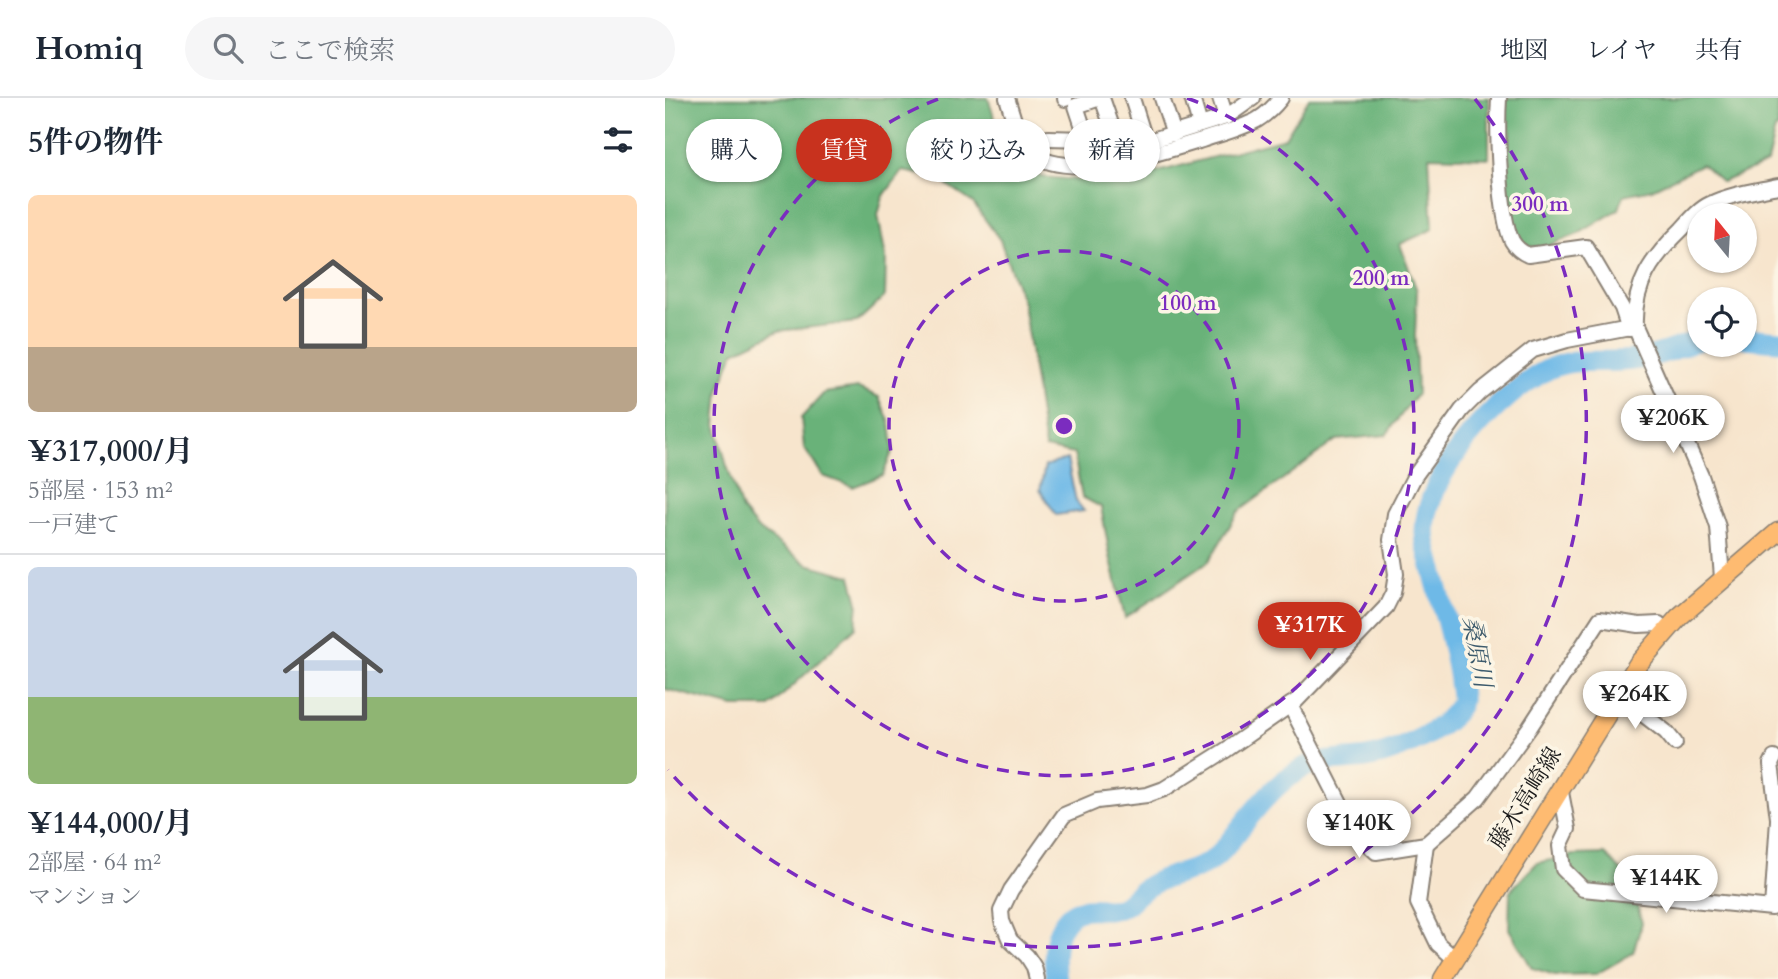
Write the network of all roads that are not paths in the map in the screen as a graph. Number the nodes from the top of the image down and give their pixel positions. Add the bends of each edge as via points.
1 (1007, 98) edge
2 (1101, 98) edge
3 (1132, 98) edge
4 (1162, 98) edge
5 (1192, 98) edge
6 (1220, 98) edge
7 (1281, 98) edge
8 (1499, 98) edge
9 (1251, 99) edge
10 (1226, 117) junction
11 (1080, 119) edge
12 (1109, 119) edge
13 (1139, 119) edge
14 (1200, 125) junction
15 (1174, 134) junction
16 (1160, 138) edge
17 (1778, 186) edge
18 (1632, 328) junction
19 (1778, 533) edge
20 (1721, 578) junction
21 (1665, 632) junction
22 (1618, 695) junction
23 (1290, 705) junction
24 (1675, 743) dead end
25 (1774, 758) dead end
26 (1560, 787) junction
27 (1778, 819) edge
28 (1426, 844) junction
29 (1455, 959) junction
30 (1037, 979) edge
31 (1443, 979) edge

1 - 7 street via 1027,151 1041,159 1090,166 1123,163 1230,131 1263,116
2 - 11 street via 1076,106
2 - 12 street
3 - 13 street
4 - 15 street
5 - 14 street
6 - 10 street
8 - 18 street via 1503,210 1512,240 1528,255 1586,247
9 - 10 street
10 - 14 street
14 - 15 street
15 - 16 street
17 - 18 street via 1701,209 1655,257 1638,290
18 - 20 street via 1701,476 1718,527
18 - 23 street via 1532,350 1462,410 1414,477 1395,514 1391,540 1396,574 1386,607
19 - 20 main road, 藤木高崎線
20 - 21 main road, 藤木高崎線
21 - 22 main road, 藤木高崎線
21 - 28 street via 1659,624 1600,620 1531,727 1478,798
22 - 24 street
22 - 26 main road, 藤木高崎線
23 - 28 street via 1355,832 1376,852
23 - 30 street via 1164,789 1097,801 1064,815 1001,911 1010,940 1027,956
25 - 27 street
26 - 27 street via 1568,829 1560,846 1563,869 1583,890 1772,908
26 - 29 main road, 藤木高崎線
28 - 29 street via 1418,903 1438,944
29 - 31 main road, 藤木高崎線

